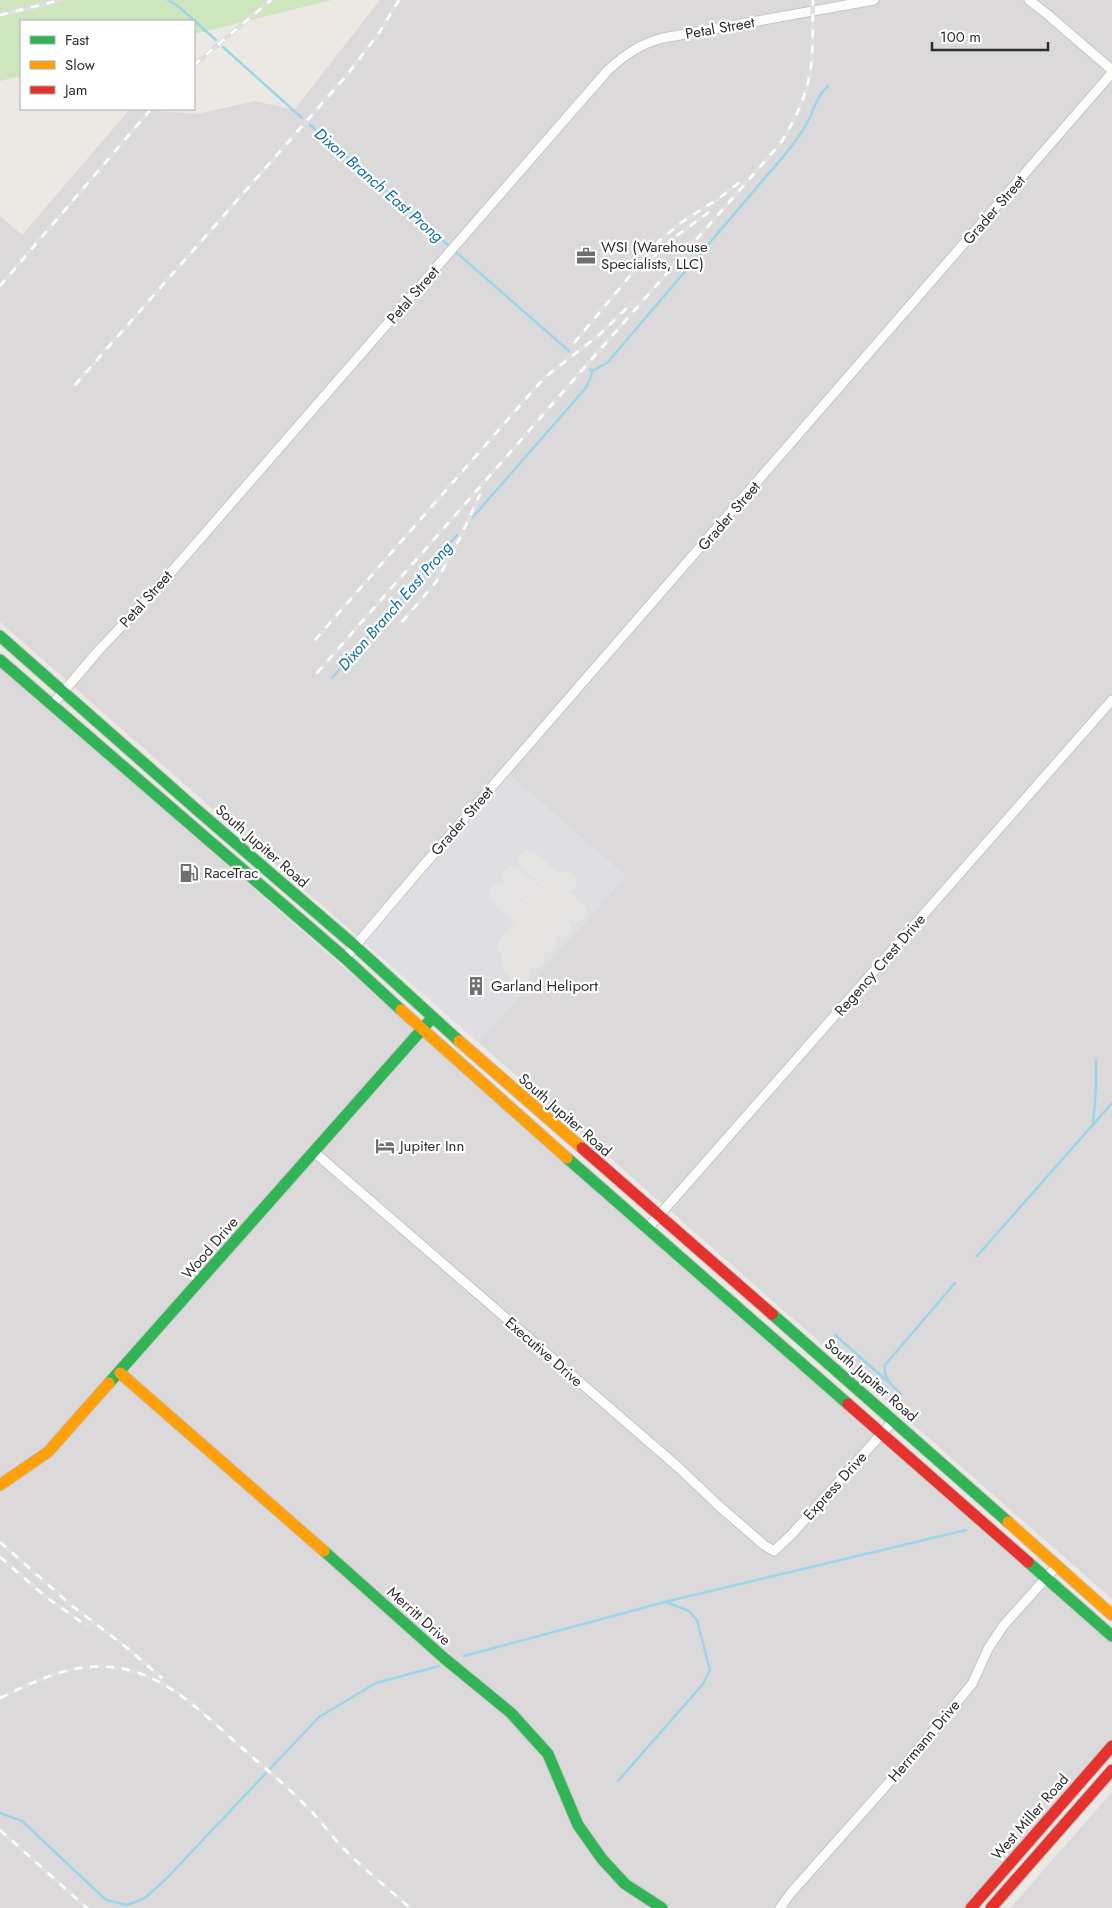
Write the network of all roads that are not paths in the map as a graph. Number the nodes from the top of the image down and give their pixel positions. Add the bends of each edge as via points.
1 (874, 0) edge
2 (1029, 0) edge
3 (1112, 71) edge
4 (0, 636) edge
5 (0, 660) edge
6 (64, 692) junction
7 (1112, 700) edge
8 (52, 705) junction
9 (355, 946) junction
10 (344, 958) junction
11 (432, 1018) junction
12 (422, 1030) junction
13 (314, 1152) junction
14 (658, 1216) junction
15 (648, 1228) junction
16 (804, 1342) junction
17 (792, 1354) junction
18 (120, 1373) junction
19 (894, 1420) junction
20 (882, 1434) junction
21 (0, 1485) edge
22 (774, 1551) joint
23 (1056, 1566) junction
24 (1046, 1579) junction
25 (1112, 1615) edge
26 (1112, 1636) edge
27 (1112, 1746) edge
28 (1112, 1770) edge
29 (662, 1908) edge
30 (780, 1908) edge
31 (970, 1908) edge
32 (991, 1908) edge

1 - 6 street, Petal Street via 663,38 630,52 608,70
2 - 3 street
3 - 9 street, Grader Street
4 - 6 main road, South Jupiter Road
5 - 8 main road, South Jupiter Road
6 - 8 street, Petal Street
6 - 9 main road, South Jupiter Road
7 - 14 street, Regency Crest Drive
8 - 10 main road, South Jupiter Road
9 - 10 street, Grader Street
9 - 11 main road, South Jupiter Road
10 - 12 main road, South Jupiter Road
11 - 12 main road, Wood Drive
11 - 14 main road, South Jupiter Road
12 - 13 main road, Wood Drive
12 - 15 main road, South Jupiter Road
13 - 18 main road, Wood Drive
13 - 22 street, Executive Drive
14 - 15 street, Regency Crest Drive
14 - 16 main road, South Jupiter Road
15 - 17 main road, South Jupiter Road
16 - 17 main road
16 - 19 main road, South Jupiter Road
17 - 20 main road, South Jupiter Road
18 - 21 main road, Wood Drive via 48,1452
18 - 29 main road, Merritt Drive via 511,1713 548,1754 578,1825 602,1859 625,1884
19 - 20 street, Express Drive
19 - 23 main road, South Jupiter Road
20 - 22 street, Express Drive
20 - 24 main road, South Jupiter Road
23 - 24 street, Herrmann Drive
23 - 25 main road, South Jupiter Road
24 - 26 main road, South Jupiter Road
24 - 30 street, Herrmann Drive via 1003,1626 972,1684
27 - 31 main road, West Miller Road
28 - 32 main road, West Miller Road

